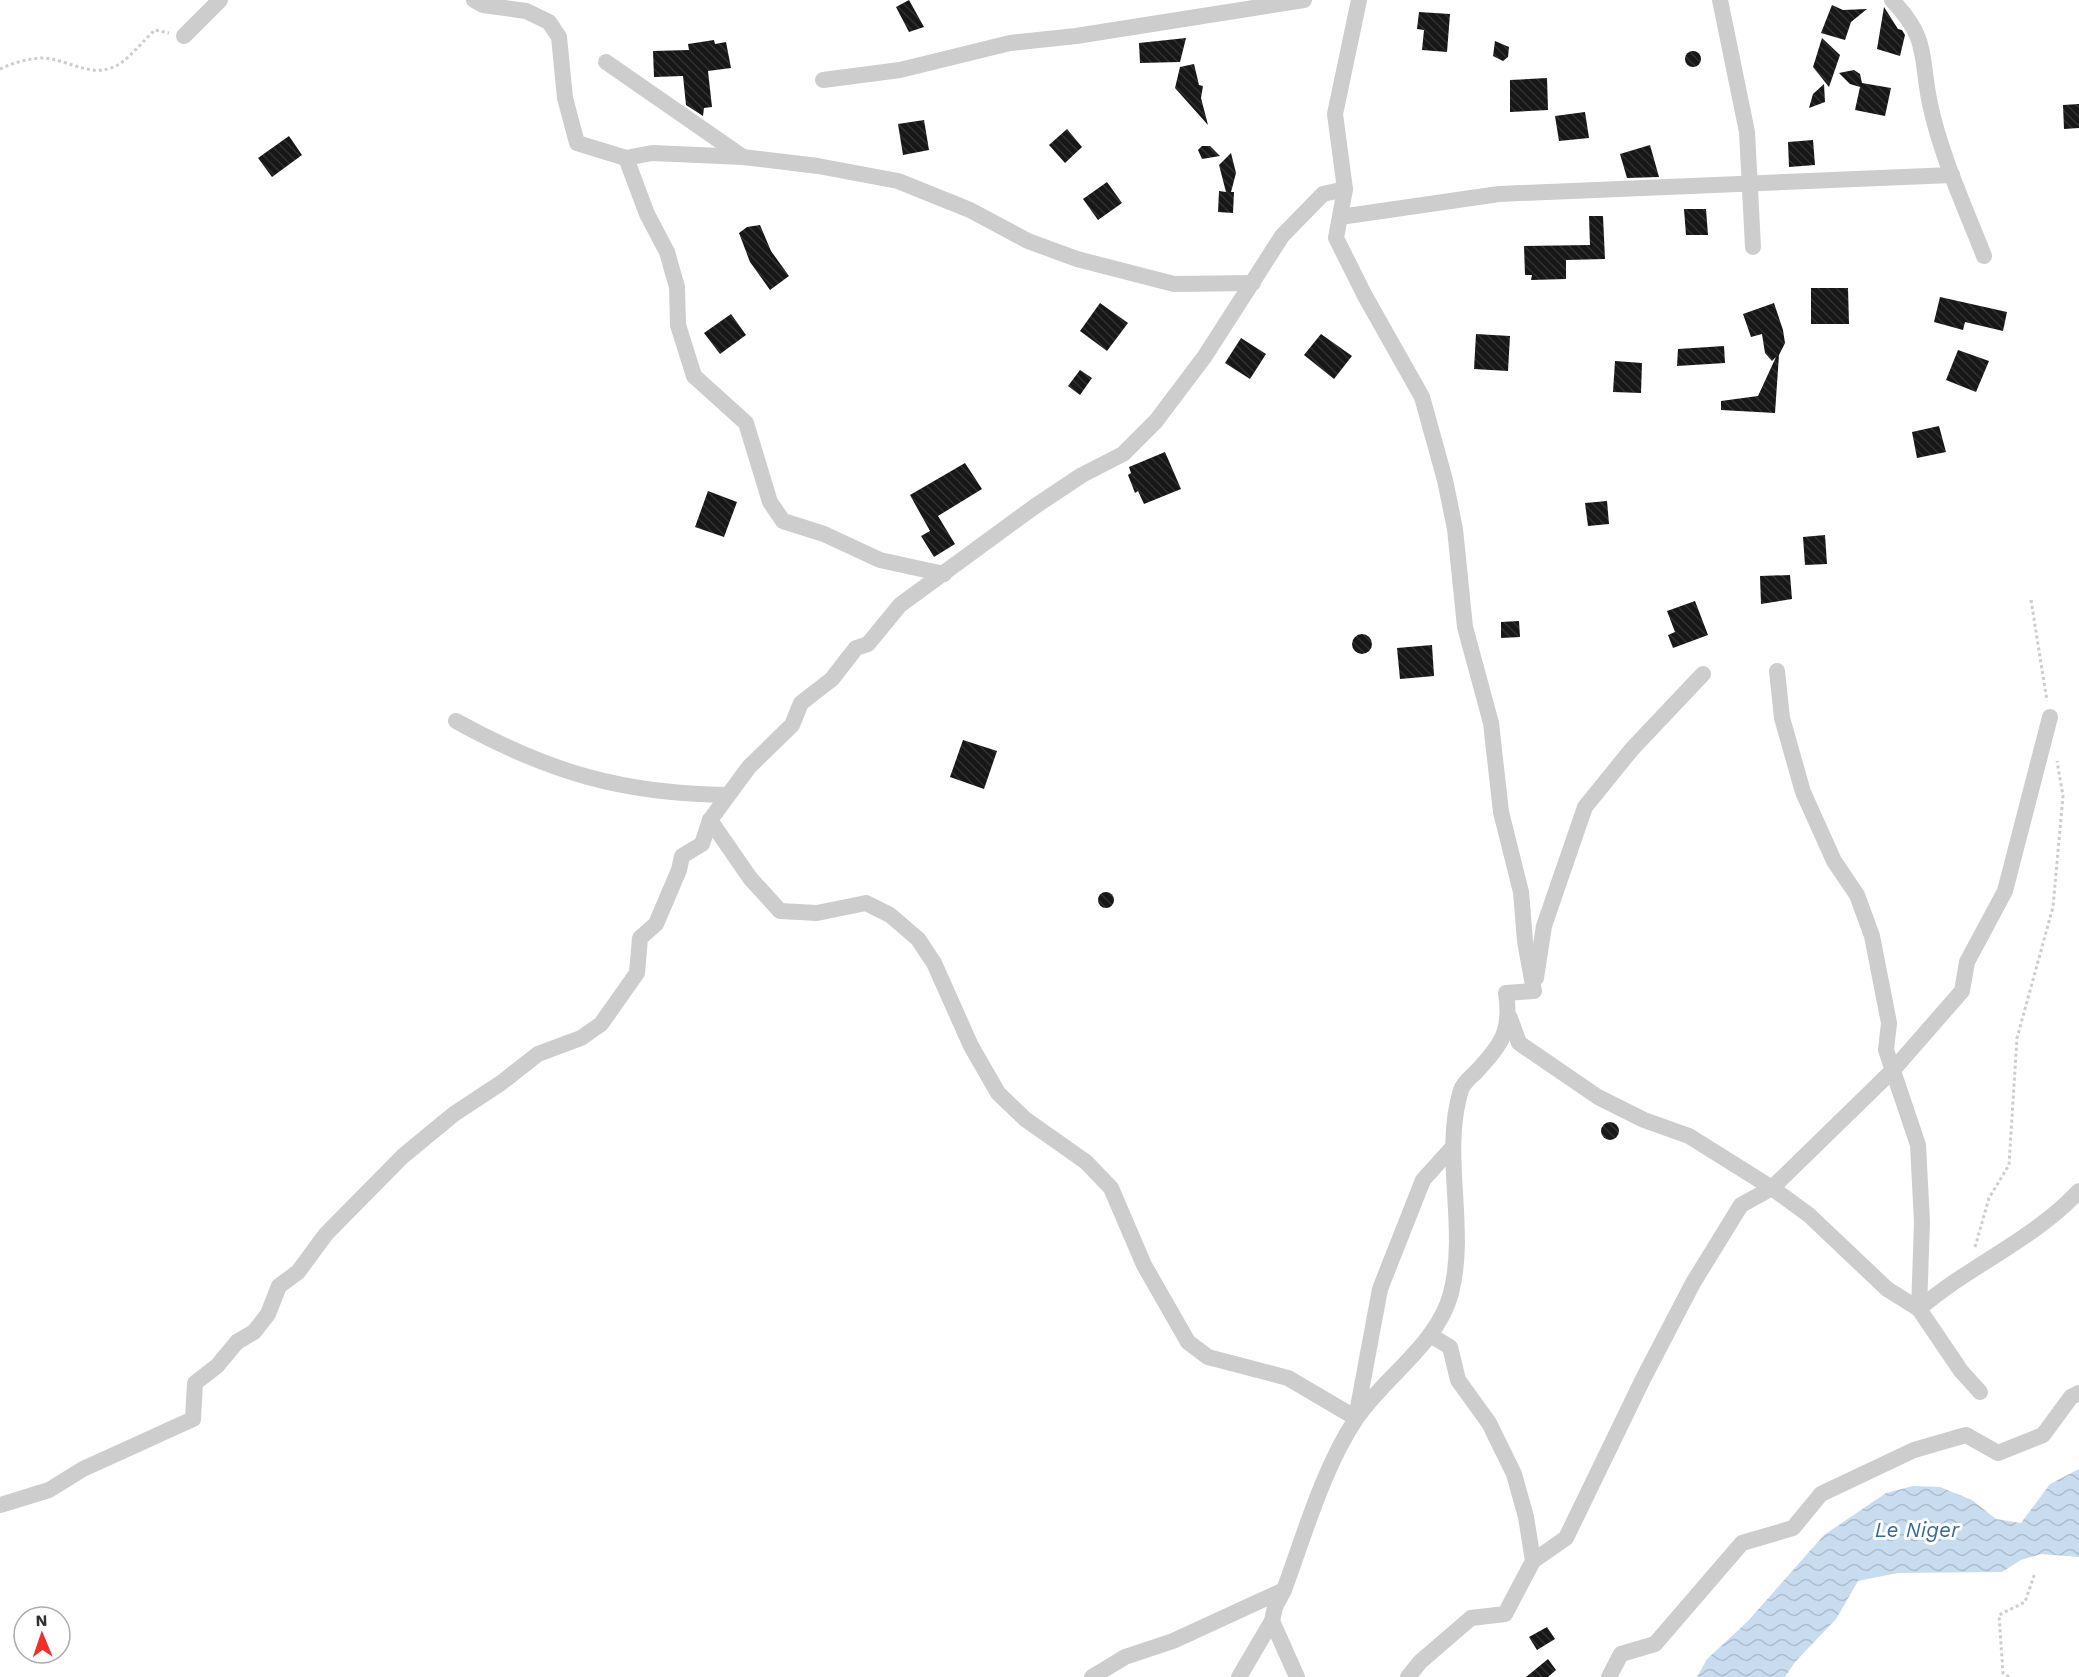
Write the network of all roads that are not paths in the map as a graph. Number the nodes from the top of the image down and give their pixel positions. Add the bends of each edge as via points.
1 (220, 0) edge
2 (474, 0) edge
3 (1304, 0) edge
4 (1359, 0) edge
5 (1720, 0) edge
6 (1892, 0) edge
7 (184, 36) road end
8 (606, 62) dead end
9 (823, 80) dead end
10 (743, 157) junction
11 (626, 158) junction
12 (1952, 175) junction
13 (1750, 182) junction
14 (1345, 189) junction
15 (1340, 217) junction
16 (1753, 247) dead end
17 (1984, 255) dead end
18 (1253, 283) junction
19 (944, 574) junction
20 (1777, 671) dead end
21 (1703, 674) dead end
22 (2050, 717) road end
23 (456, 721) dead end
24 (728, 795) junction
25 (710, 820) junction
26 (1534, 991) junction
27 (1510, 1017) junction
28 (1893, 1070) junction
29 (1451, 1149) junction
30 (1772, 1188) junction
31 (2079, 1191) edge
32 (1919, 1309) junction
33 (1430, 1335) junction
34 (1980, 1392) dead end
35 (2079, 1393) edge
36 (1356, 1418) junction
37 (0, 1505) edge
38 (1533, 1561) junction
39 (1284, 1590) junction
40 (1272, 1621) junction
41 (1092, 1677) edge
42 (1239, 1677) edge
43 (1297, 1677) edge
44 (1408, 1677) edge
45 (1609, 1677) edge

1 - 7 street
2 - 11 street via 526,11 549,22 559,37 565,98 577,143
3 - 9 street via 1010,44 900,70
4 - 14 street via 1335,114
5 - 13 street via 1748,132
6 - 12 street via 1910,19 1924,54 1930,104
8 - 10 street
10 - 11 street via 652,153
10 - 18 street via 818,166 898,182 970,210 1028,241 1174,284
11 - 19 street via 647,214 667,252 677,287 678,325 694,376 746,423 770,502 783,521 824,534 880,560
12 - 13 street
12 - 17 street
13 - 15 street via 1498,194
13 - 16 street
14 - 15 street
14 - 18 street via 1323,194 1290,228
15 - 26 street via 1336,238 1422,396 1445,480 1455,528 1465,627 1491,723 1501,812 1521,892
18 - 19 street via 1156,421 1123,454 1034,507
19 - 24 street via 900,605 868,644 856,648 832,679 801,703 792,725 749,767
20 - 28 street via 1782,718 1803,792 1834,861 1857,896 1872,936 1889,1023 1886,1050
21 - 26 street via 1632,749 1586,807 1544,926
22 - 28 street via 2005,891 1967,962 1962,991
23 - 24 street via 501,746 586,778 674,795
24 - 25 street
25 - 36 street via 750,878 780,911 817,913 866,903 890,915 918,939 934,963 971,1046 998,1093 1025,1119 1086,1162 1111,1188 1144,1265 1188,1342 1208,1357 1288,1378
25 - 37 street via 702,844 682,856 656,924 640,938 637,973 601,1024 580,1038 538,1054 403,1156 326,1234 298,1272 279,1286 268,1314 254,1332 237,1342 217,1366 195,1383 193,1419 83,1469 49,1490
26 - 27 street via 1506,993
27 - 29 street via 1499,1045 1462,1088
27 - 30 street via 1519,1043 1598,1098 1689,1136
28 - 30 street
28 - 32 street via 1918,1146 1922,1222
29 - 33 street via 1457,1204 1451,1294
29 - 36 street via 1423,1180 1380,1289
30 - 32 street via 1809,1215 1887,1289
30 - 38 street via 1741,1204 1693,1283 1643,1378 1566,1538
31 - 32 street via 2049,1220 1950,1283
32 - 34 street
33 - 36 street
33 - 38 street via 1450,1347 1458,1380 1489,1423 1514,1474
35 - 45 street via 2071,1397 2043,1435 1998,1453 1966,1435 1914,1450 1821,1494 1793,1528 1742,1543 1655,1644 1621,1654
36 - 39 street via 1330,1466
38 - 44 street via 1505,1614 1471,1618
39 - 40 street
39 - 41 street via 1173,1641 1125,1657
40 - 42 street
40 - 43 street

